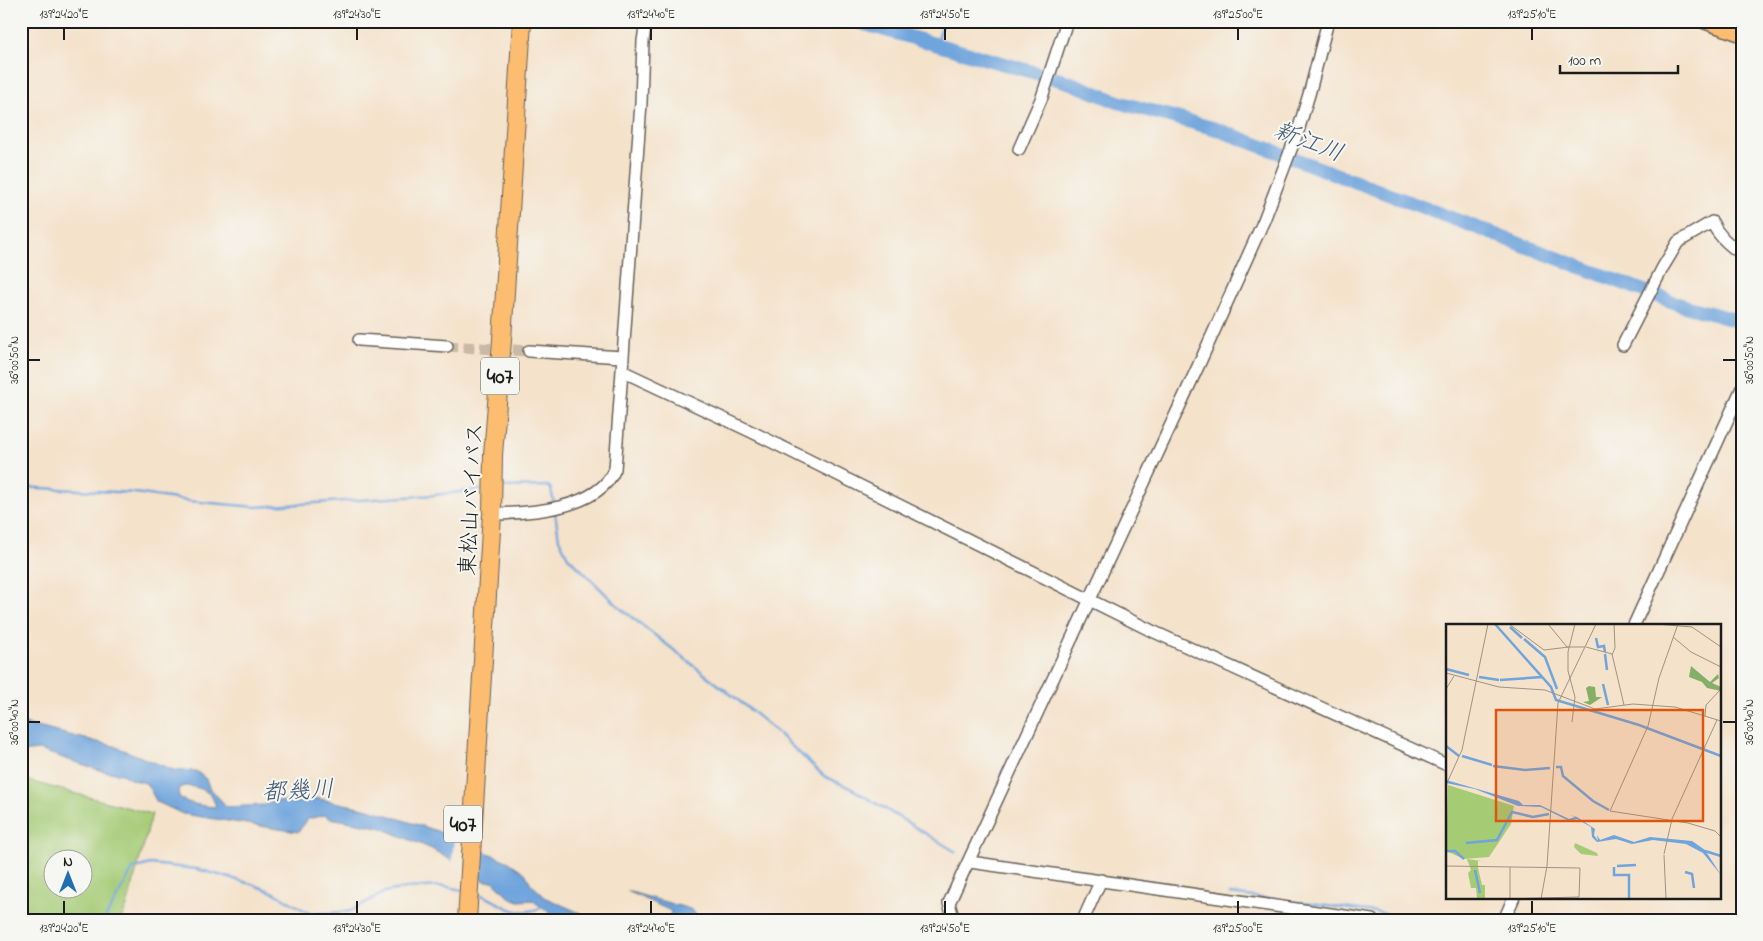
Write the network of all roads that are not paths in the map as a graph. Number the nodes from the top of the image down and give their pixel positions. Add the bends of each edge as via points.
1 (512, 21) edge
2 (522, 21) edge
3 (646, 21) edge
4 (1067, 21) edge
5 (1328, 21) edge
6 (1705, 21) edge
7 (1742, 34) edge
8 (1019, 149) dead end
9 (1742, 254) edge
10 (359, 340) dead end
11 (1623, 345) dead end
12 (447, 346) tunnel mouth
13 (529, 351) tunnel mouth
14 (622, 357) junction
15 (622, 371) junction
16 (1742, 388) edge
17 (492, 514) junction
18 (1090, 599) junction
19 (1634, 624) edge
20 (474, 730) junction
21 (1446, 765) edge
22 (970, 862) junction
23 (1101, 880) junction
24 (1514, 898) edge
25 (457, 920) edge
26 (468, 920) edge
27 (956, 920) edge
28 (1083, 920) edge
29 (1372, 920) edge
30 (1504, 920) edge

1 - 20 highway, 東松山バイパス / 407
2 - 17 highway, 東松山バイパス / 407 via 493,455
3 - 14 street
4 - 8 street via 1042,97
5 - 18 street via 1296,135 1264,220
6 - 7 main road
9 - 11 street via 1729,245 1712,222 1678,242
10 - 12 street
13 - 14 street
14 - 15 street
15 - 17 street via 611,478 593,494 567,504 521,513
15 - 18 street
16 - 19 street
17 - 20 highway, 東松山バイパス / 407
18 - 21 street via 1150,630
18 - 22 street
20 - 25 highway, 東松山バイパス / 407
20 - 26 highway, 東松山バイパス / 407
22 - 23 street
22 - 27 street via 949,903
23 - 28 street
23 - 29 street
24 - 30 street

